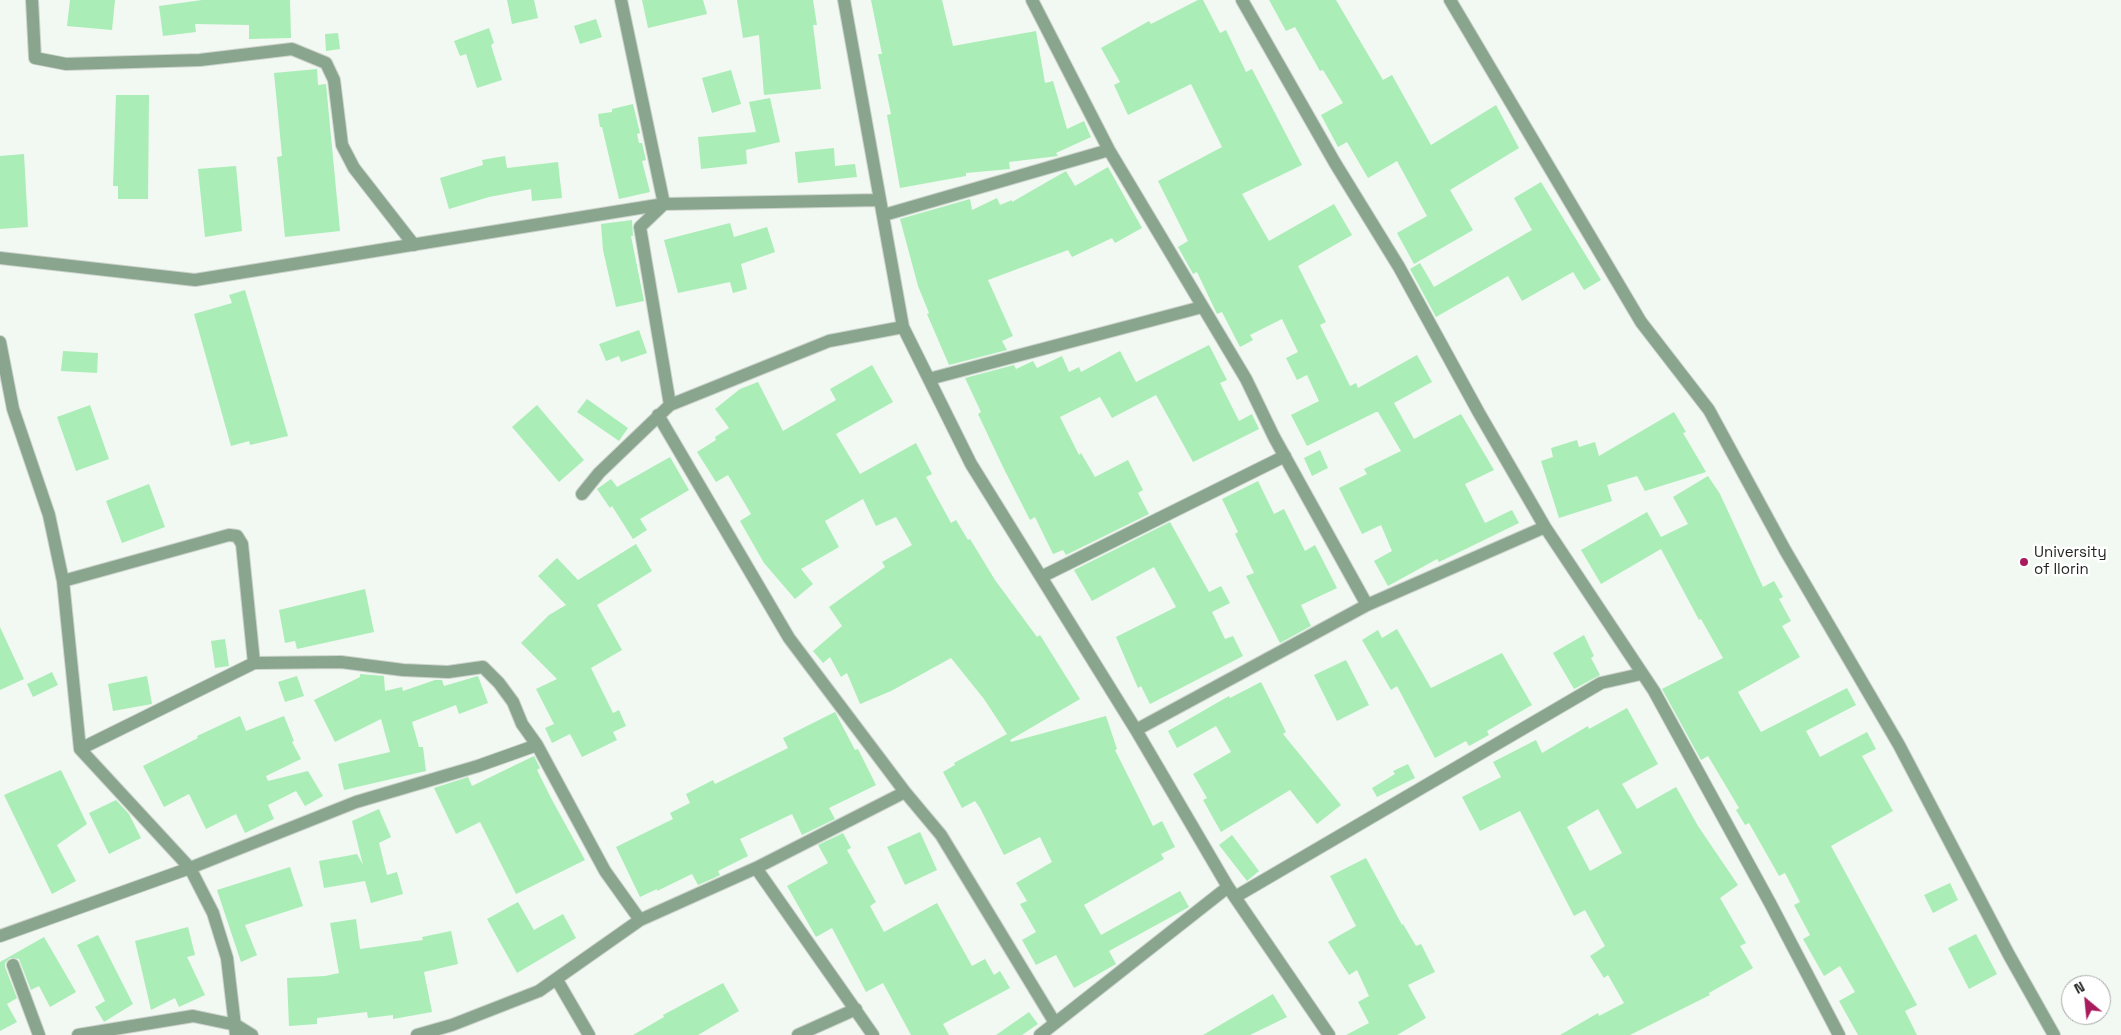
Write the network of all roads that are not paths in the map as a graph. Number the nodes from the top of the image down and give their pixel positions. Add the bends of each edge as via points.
1 (32, 0) edge
2 (621, 0) edge
3 (844, 0) edge
4 (1032, 0) edge
5 (1242, 0) edge
6 (1450, 0) edge
7 (1109, 150) junction
8 (880, 200) junction
9 (664, 204) junction
10 (884, 214) junction
11 (414, 246) junction
12 (0, 258) edge
13 (1202, 307) junction
14 (903, 328) junction
15 (0, 342) edge
16 (929, 379) junction
17 (670, 405) junction
18 (658, 415) junction
19 (1285, 456) junction
20 (582, 494) dead end
21 (1545, 527) junction
22 (1041, 577) junction
23 (64, 582) junction
24 (1367, 605) junction
25 (254, 664) junction
26 (1642, 674) junction
27 (1136, 730) junction
28 (537, 746) junction
29 (80, 749) junction
30 (905, 792) junction
31 (190, 868) junction
32 (756, 868) junction
33 (1232, 892) junction
34 (640, 920) junction
35 (0, 936) edge
36 (13, 966) dead end
37 (557, 980) junction
38 (856, 1009) junction
39 (1055, 1023) junction
40 (236, 1030) edge
41 (39, 1035) edge
42 (78, 1035) edge
43 (252, 1035) edge
44 (417, 1035) edge
45 (589, 1035) edge
46 (798, 1035) edge
47 (873, 1035) edge
48 (1040, 1035) edge
49 (1329, 1035) edge
50 (1839, 1035) edge
51 (2054, 1035) edge

1 - 11 street via 35,58 66,64 200,60 292,49 326,63 334,80 342,145 354,168
2 - 9 street
3 - 8 street
4 - 7 street
5 - 21 street via 1399,267
6 - 51 street via 1641,322 1708,410 1899,745
7 - 10 street
7 - 13 street
8 - 9 street
8 - 10 street
9 - 11 street
9 - 17 street via 640,226
10 - 14 street
11 - 12 street via 195,280
13 - 16 street
13 - 19 street via 1246,379
14 - 16 street
14 - 17 street via 829,341
15 - 23 street via 13,409 49,515
16 - 22 street via 971,464
17 - 18 street
18 - 20 street
18 - 30 street via 789,638
19 - 22 street
19 - 24 street
21 - 24 street
21 - 26 street
22 - 27 street
23 - 25 street via 229,535 237,536 242,544
23 - 29 street
24 - 27 street
25 - 28 street via 341,662 448,672 483,667 513,702 522,724
25 - 29 street
26 - 33 street via 1601,683
26 - 50 street via 1770,903
27 - 33 street
28 - 31 street via 356,802
28 - 34 street via 605,871
29 - 31 street
30 - 32 street
30 - 39 street via 941,835
31 - 35 street
31 - 40 street via 213,913 227,958
32 - 34 street
32 - 38 street
33 - 39 street
33 - 49 street
34 - 37 street
36 - 41 street
37 - 44 street via 539,991
37 - 45 street
38 - 46 street
38 - 47 street
39 - 48 street
40 - 42 street via 193,1016
40 - 43 street

